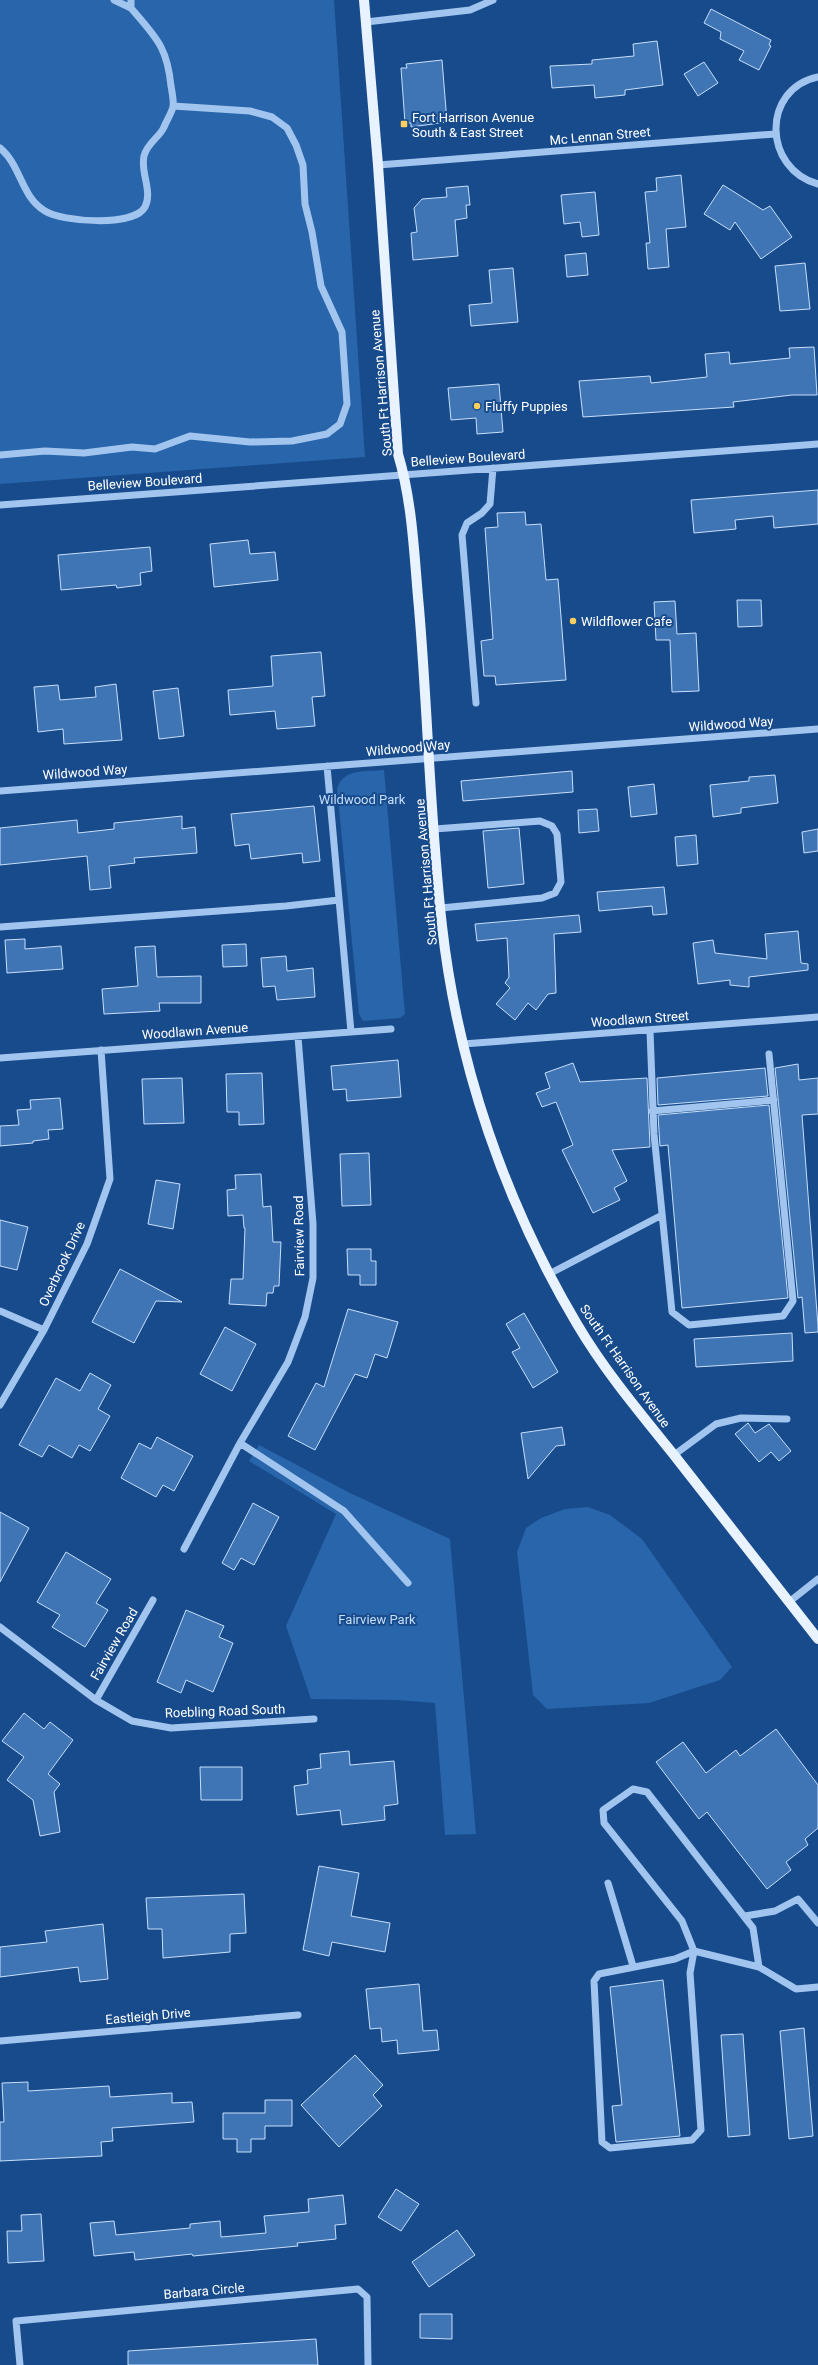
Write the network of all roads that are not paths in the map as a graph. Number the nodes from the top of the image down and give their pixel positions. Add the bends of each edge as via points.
1 (114, 0) edge
2 (131, 0) edge
3 (364, 0) edge
4 (493, 0) edge
5 (131, 8) junction
6 (366, 22) junction
7 (818, 77) edge
8 (173, 106) junction
9 (775, 134) junction
10 (0, 148) edge
11 (378, 166) junction
12 (818, 184) edge
13 (818, 444) edge
14 (0, 455) edge
15 (493, 468) junction
16 (404, 474) junction
17 (0, 505) edge
18 (476, 703) dead end
19 (818, 729) edge
20 (430, 758) junction
21 (327, 766) junction
22 (0, 791) edge
23 (435, 829) junction
24 (339, 900) junction
25 (441, 908) junction
26 (0, 927) edge
27 (818, 1017) edge
28 (391, 1029) dead end
29 (650, 1030) junction
30 (351, 1032) junction
31 (298, 1036) junction
32 (463, 1044) junction
33 (101, 1050) junction
34 (769, 1054) dead end
35 (0, 1058) edge
36 (774, 1100) junction
37 (652, 1111) junction
38 (662, 1215) junction
39 (549, 1274) junction
40 (0, 1311) edge
41 (44, 1330) junction
42 (0, 1405) edge
43 (787, 1419) dead end
44 (240, 1443) junction
45 (674, 1456) junction
46 (184, 1549) dead end
47 (818, 1579) edge
48 (408, 1583) dead end
49 (153, 1600) dead end
50 (789, 1602) junction
51 (0, 1627) edge
52 (818, 1639) edge
53 (96, 1700) junction
54 (314, 1719) dead end
55 (608, 1883) dead end
56 (745, 1916) junction
57 (818, 1923) edge
58 (694, 1951) junction
59 (633, 1966) junction
60 (759, 1967) junction
61 (818, 1987) edge
62 (298, 2016) dead end
63 (0, 2041) edge
64 (20, 2365) edge
65 (368, 2365) edge

1 - 5 street
2 - 5 street
3 - 6 main road, South Ft Harrison Avenue
4 - 6 street via 470,10
5 - 8 street via 161,44 168,62
6 - 11 main road, South Ft Harrison Avenue
7 - 9 street via 804,82 786,99 780,110
8 - 10 street via 163,129 150,143 144,156 148,196 145,207 138,215 125,220 62,217 45,212 22,184 10,159
8 - 14 street via 250,111 272,116 287,128 296,145 303,165 305,204 321,286 342,332 347,404 340,424 327,434 292,441 250,442 190,436 155,449 132,447 84,454 45,451
9 - 11 street, Mc Lennan Street
9 - 12 street via 780,152 790,168 799,176
11 - 16 main road, South Ft Harrison Avenue via 398,454
13 - 15 street, Belleview Boulevard
15 - 16 street, Belleview Boulevard
15 - 18 street via 490,504 467,523 462,535
16 - 17 street, Belleview Boulevard
16 - 20 main road, South Ft Harrison Avenue via 409,493
19 - 20 street, Wildwood Way
20 - 21 street, Wildwood Way
20 - 23 main road, South Ft Harrison Avenue
21 - 22 street, Wildwood Way
21 - 24 street
23 - 25 main road, South Ft Harrison Avenue
23 - 25 street via 540,821 552,826 557,834 561,882 555,893 542,898
24 - 26 street
24 - 30 street
25 - 32 main road, South Ft Harrison Avenue via 452,989
27 - 29 street, Woodlawn Street
28 - 30 street, Woodlawn Avenue
29 - 32 street, Woodlawn Street
29 - 37 street
30 - 31 street, Woodlawn Avenue
31 - 33 street, Woodlawn Avenue
31 - 44 street, Fairview Road via 313,1224 313,1278 305,1317 288,1362
32 - 39 main road, South Ft Harrison Avenue via 506,1182 525,1228
33 - 35 street, Woodlawn Avenue
33 - 41 street, Overbrook Drive via 110,1179 87,1244
34 - 36 street
36 - 37 street
36 - 38 street via 793,1301 783,1316 689,1325 672,1312
37 - 38 street
38 - 39 street
39 - 45 main road, South Ft Harrison Avenue via 578,1327
40 - 41 street
41 - 42 street, Overbrook Drive
43 - 45 street via 741,1418 716,1424
44 - 46 street, Fairview Road
44 - 48 street via 344,1511
45 - 50 main road, South Ft Harrison Avenue
47 - 50 street
49 - 53 street, Fairview Road
50 - 52 main road, South Ft Harrison Avenue
51 - 53 street, Roebling Road South
53 - 54 street, Roebling Road South via 132,1721 172,1728
55 - 59 street
56 - 57 street via 775,1912 798,1899
56 - 58 street via 647,1792 633,1790 603,1810 604,1823 682,1921
56 - 60 street via 753,1928
58 - 59 street via 675,1959
58 - 59 street via 690,1972 701,2130 692,2140 610,2148 602,2142 594,1981 599,1974
58 - 60 street
60 - 61 street via 796,1989
62 - 63 street, Eastleigh Drive
64 - 65 street, Barbara Circle via 16,2321 358,2289 367,2297

